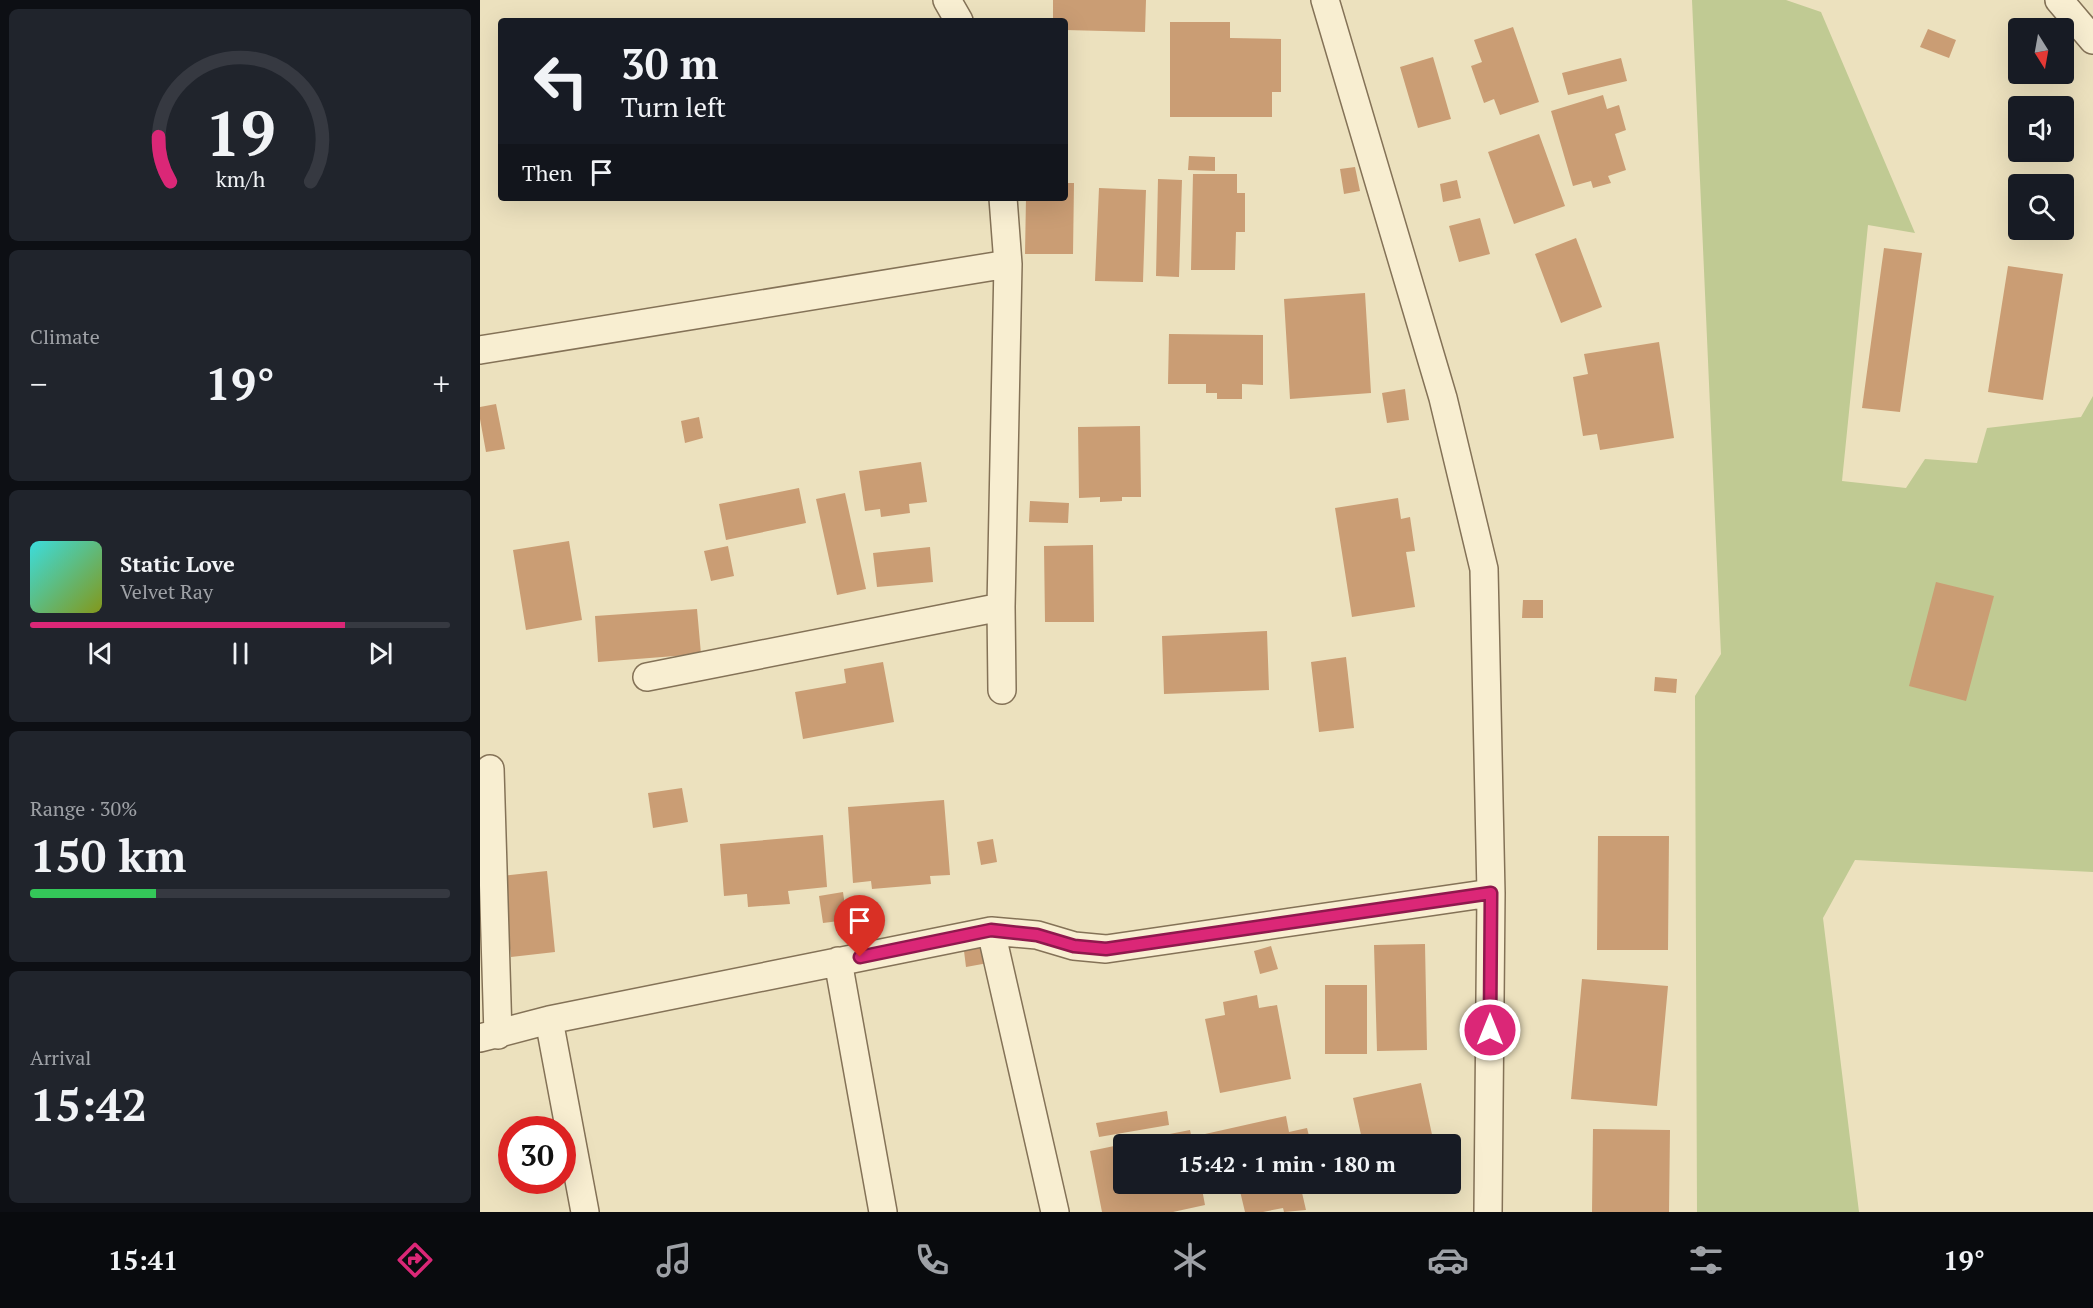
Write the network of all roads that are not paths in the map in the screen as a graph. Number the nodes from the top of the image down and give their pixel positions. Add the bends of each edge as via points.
1 (946, 0) edge
2 (1325, 0) edge
3 (2058, 0) edge
4 (957, 18) edge
5 (2093, 40) edge
6 (1003, 201) edge
7 (1008, 264) junction
8 (480, 351) edge
9 (1001, 607) junction
10 (647, 677) dead end
11 (1002, 690) dead end
12 (490, 769) dead end
13 (1491, 893) junction
14 (991, 930) junction
15 (838, 961) junction
16 (549, 1020) junction
17 (489, 1036) edge
18 (585, 1212) edge
19 (883, 1212) edge
20 (1055, 1212) edge
21 (1488, 1212) edge

1 - 4 street
2 - 13 street via 1443,398 1484,569
3 - 5 street
6 - 7 street
7 - 8 street
7 - 9 street
9 - 10 street
9 - 11 street
12 - 17 street
13 - 14 street via 1106,949
13 - 21 street
14 - 15 street
14 - 20 street
15 - 16 street
15 - 19 street
16 - 17 street
16 - 18 street

